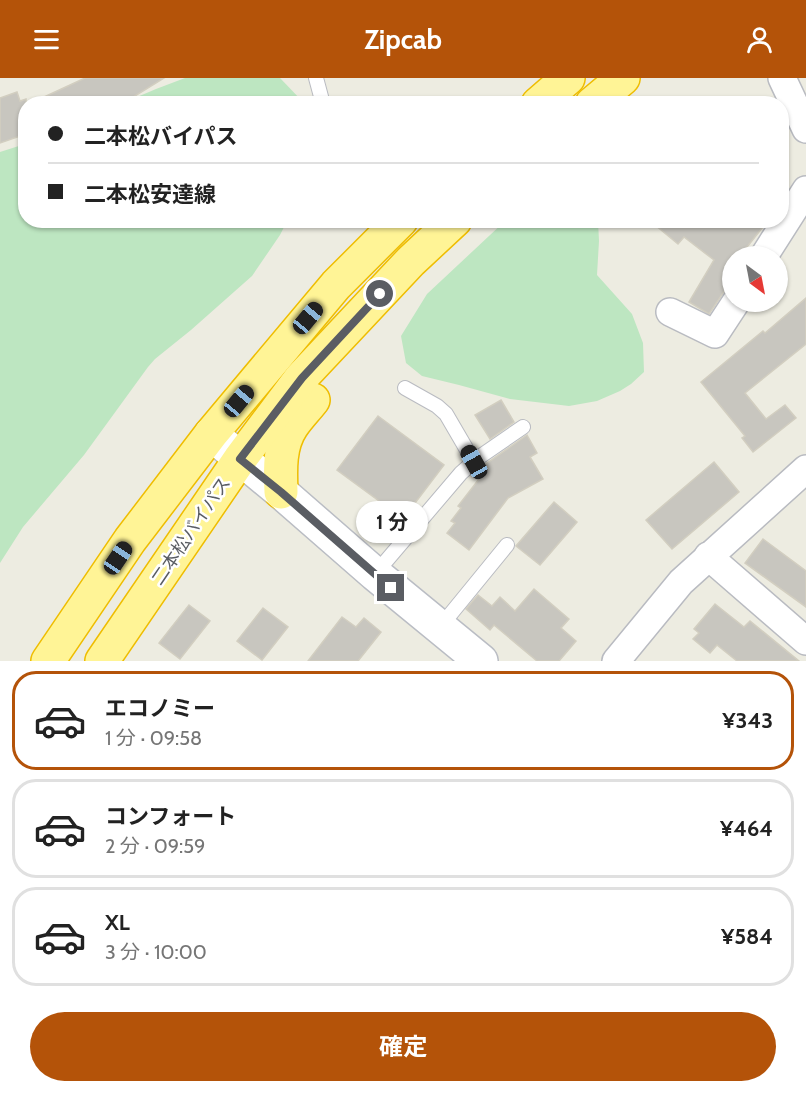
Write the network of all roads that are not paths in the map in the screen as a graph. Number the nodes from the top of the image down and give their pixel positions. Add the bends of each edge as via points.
1 (316, 78) edge
2 (568, 78) edge
3 (623, 78) edge
4 (782, 78) edge
5 (321, 96) edge
6 (547, 96) edge
7 (602, 96) edge
8 (806, 129) edge
9 (806, 190) edge
10 (789, 217) edge
11 (393, 228) edge
12 (446, 228) edge
13 (457, 228) edge
14 (782, 228) edge
15 (770, 246) edge
16 (670, 312) dead end
17 (729, 312) edge
18 (405, 387) dead end
19 (523, 427) dead end
20 (211, 434) junction
21 (240, 459) junction
22 (474, 462) junction
23 (806, 469) edge
24 (281, 492) junction
25 (507, 545) dead end
26 (708, 556) junction
27 (375, 574) junction
28 (440, 627) junction
29 (806, 640) edge
30 (48, 661) edge
31 (102, 661) edge
32 (481, 661) edge
33 (616, 661) edge

1 - 5 lane
2 - 6 highway
3 - 7 highway
4 - 8 street
9 - 10 street
11 - 20 highway via 336,285
12 - 21 highway, 二本松バイパス via 302,378
13 - 24 highway via 447,245 290,428 280,465
14 - 15 street
16 - 17 street via 715,334
18 - 22 lane via 446,414
19 - 22 lane
20 - 21 main road
20 - 30 highway via 130,540
21 - 24 main road
21 - 31 highway, 二本松バイパス
22 - 27 lane
23 - 26 street
24 - 27 main road
25 - 28 lane
26 - 29 street
26 - 33 street via 681,582
27 - 28 main road
28 - 32 main road

